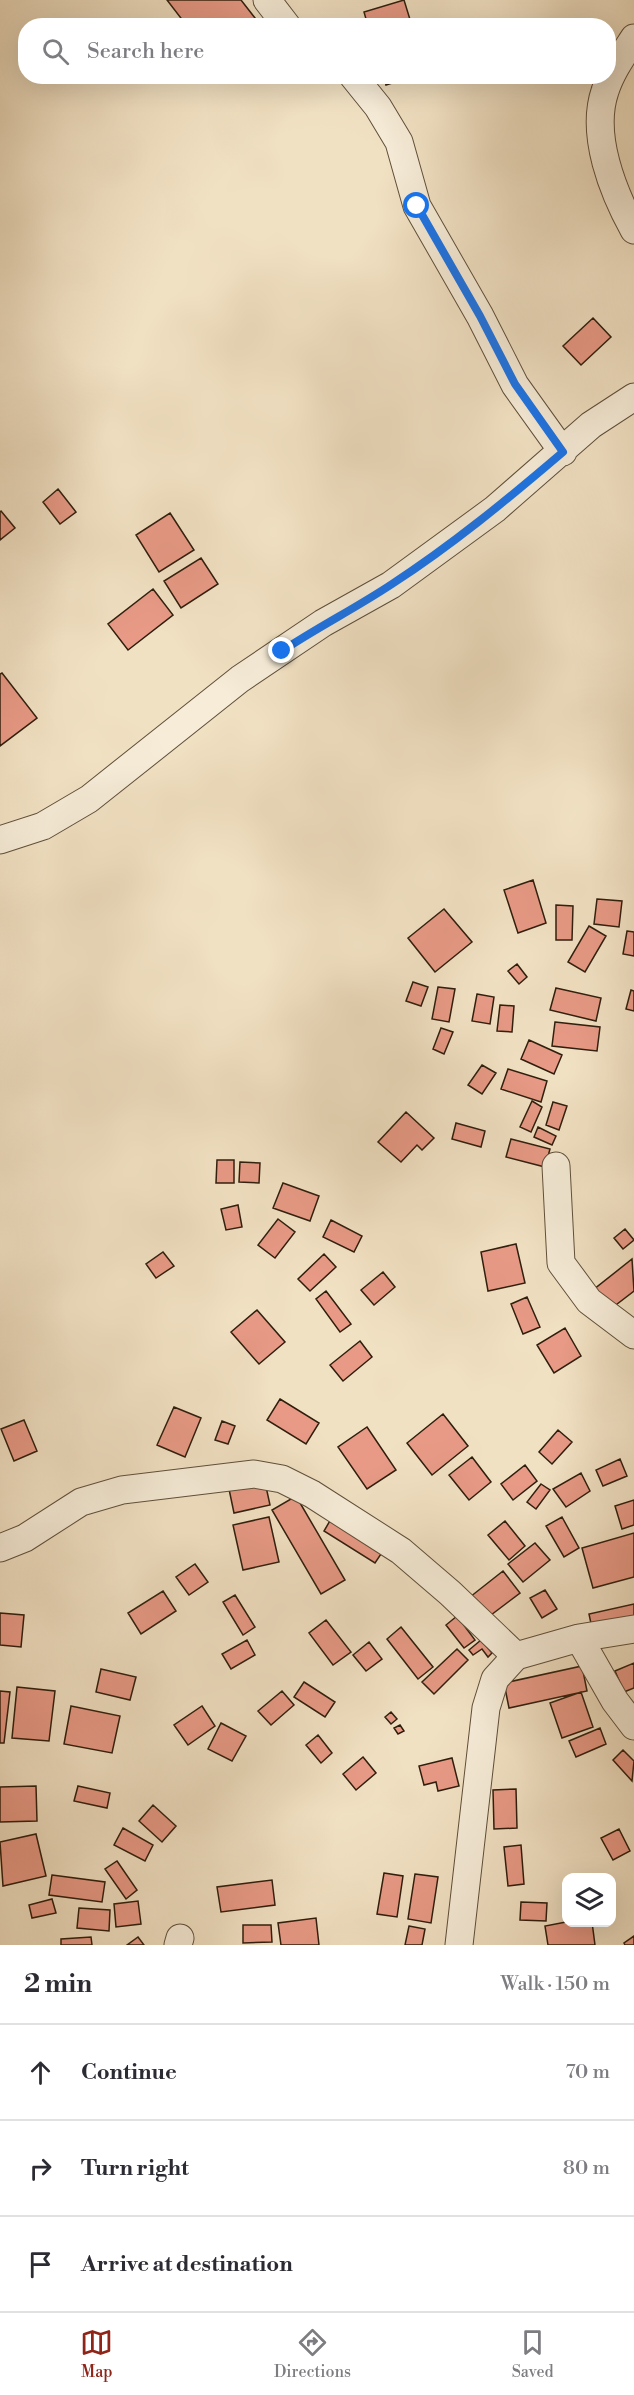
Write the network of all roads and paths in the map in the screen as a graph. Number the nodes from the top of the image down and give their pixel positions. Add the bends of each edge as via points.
1 (267, 0) edge
2 (281, 18) edge
3 (634, 38) edge
4 (616, 66) edge
5 (359, 84) edge
6 (608, 84) edge
7 (634, 230) edge
8 (634, 397) edge
9 (563, 452) junction
10 (0, 840) edge
11 (556, 1166) dead end
12 (634, 1335) edge
13 (0, 1548) edge
14 (634, 1629) edge
15 (579, 1638) junction
16 (516, 1656) junction
17 (634, 1726) edge
18 (459, 1945) edge

1 - 2 street
3 - 4 street
5 - 9 street via 399,142 417,206 515,384
6 - 7 street via 601,129 609,178
8 - 9 street via 591,425
9 - 10 street via 495,510 391,585 323,623 240,679 89,798 43,826
11 - 12 street via 561,1263 589,1301
13 - 16 street via 25,1538 81,1502 122,1490 254,1474 282,1479 402,1551
14 - 15 street
15 - 16 street
15 - 17 street via 610,1694
16 - 18 street via 495,1679 486,1708

